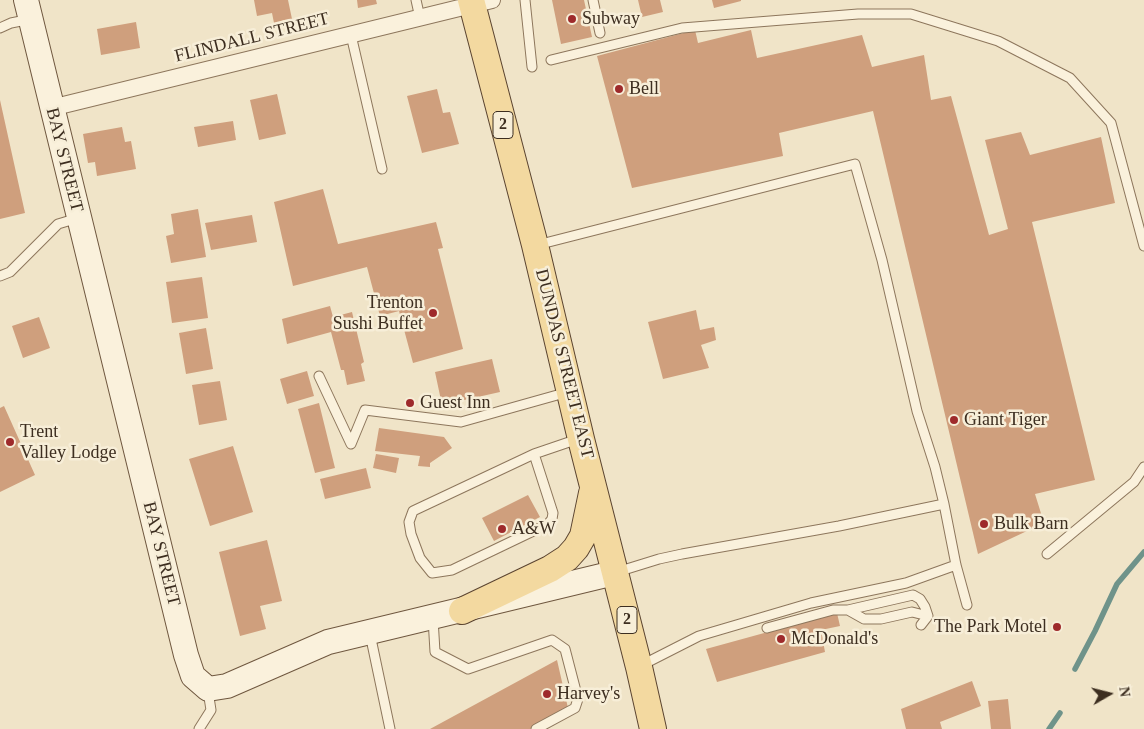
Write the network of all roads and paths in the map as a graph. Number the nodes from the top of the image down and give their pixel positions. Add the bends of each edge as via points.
1 (416, 0) edge
2 (524, 0) edge
3 (593, 0) edge
4 (479, 2) edge
5 (29, 10) edge
6 (420, 18) junction
7 (0, 28) edge
8 (600, 33) dead end
9 (351, 35) junction
10 (551, 60) dead end
11 (532, 67) dead end
12 (51, 108) junction
13 (382, 169) dead end
14 (79, 218) junction
15 (535, 245) junction
16 (1144, 246) edge
17 (0, 276) edge
18 (319, 376) dead end
19 (570, 391) junction
20 (581, 438) junction
21 (534, 454) junction
22 (1144, 467) edge
23 (593, 485) junction
24 (944, 504) junction
25 (1047, 554) dead end
26 (956, 565) junction
27 (614, 573) junction
28 (968, 605) dead end
29 (848, 610) junction
30 (462, 611) junction
31 (928, 616) junction
32 (433, 618) junction
33 (921, 625) dead end
34 (767, 628) dead end
35 (370, 632) junction
36 (639, 667) junction
37 (208, 689) junction
38 (199, 729) edge
39 (390, 729) edge
40 (536, 729) edge
41 (652, 729) edge

1 - 6 lane
2 - 11 lane
3 - 8 lane
4 - 6 street, FLINDALL STREET
4 - 15 main road, DUNDAS STREET EAST / 2
5 - 7 lane
5 - 12 street, BAY STREET
6 - 9 street, FLINDALL STREET
9 - 12 street, FLINDALL STREET
9 - 13 lane
10 - 16 lane via 682,28 858,14 911,14 998,41 1070,78 1110,123
12 - 14 street, BAY STREET
14 - 17 lane via 58,224 10,272
14 - 37 street, BAY STREET via 186,655 193,676
15 - 19 main road, DUNDAS STREET EAST / 2
15 - 24 lane via 855,164 882,260 917,411
18 - 19 lane via 351,444 364,410 461,422
19 - 20 main road, DUNDAS STREET EAST / 2
20 - 21 lane
20 - 23 main road, DUNDAS STREET EAST / 2
21 - 21 lane via 413,512 409,522 411,534 420,558 432,573 452,570 548,524 553,513
22 - 25 lane via 1134,482
23 - 27 main road, DUNDAS STREET EAST / 2
23 - 30 main road via 583,536 567,558
24 - 26 lane
24 - 27 lane via 682,554
26 - 28 lane
26 - 36 lane via 906,583 811,603 699,636
27 - 30 street
27 - 36 main road, DUNDAS STREET EAST / 2
29 - 31 lane via 864,619 912,612
29 - 31 lane via 913,594 920,599
29 - 34 lane via 833,610
30 - 32 street
31 - 33 lane
32 - 35 street
32 - 40 lane via 435,652 468,669 552,640 565,649 578,699 575,708
35 - 37 street via 328,642 227,686
35 - 39 lane
36 - 41 main road, DUNDAS STREET EAST / 2
37 - 38 lane via 211,710

